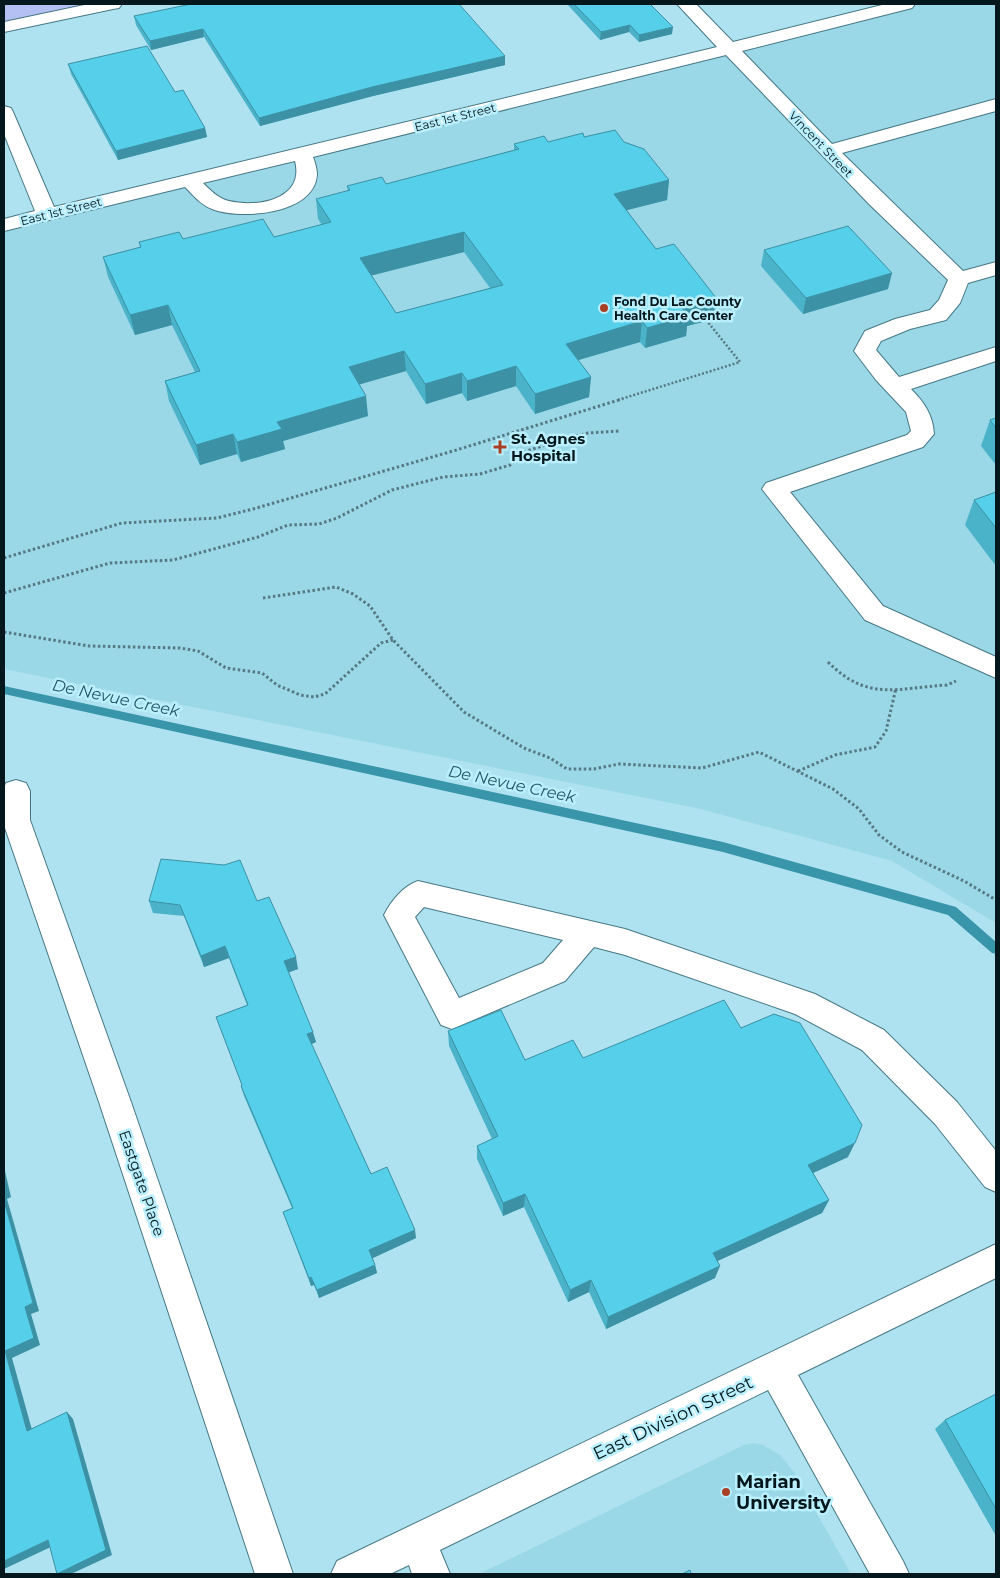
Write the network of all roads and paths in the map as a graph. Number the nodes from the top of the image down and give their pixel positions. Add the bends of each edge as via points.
1 (113, 4) edge
2 (686, 4) edge
3 (906, 4) edge
4 (4, 27) edge
5 (728, 48) junction
6 (996, 105) edge
7 (4, 112) edge
8 (828, 151) junction
9 (303, 154) junction
10 (190, 181) junction
11 (47, 215) junction
12 (4, 225) edge
13 (996, 268) edge
14 (959, 280) junction
15 (707, 321) edge
16 (996, 354) edge
17 (895, 386) junction
18 (619, 431) dead end
19 (4, 558) edge
20 (4, 593) edge
21 (263, 598) dead end
22 (4, 632) edge
23 (393, 640) junction
24 (828, 662) dead end
25 (996, 668) edge
26 (959, 680) dead end
27 (896, 688) junction
28 (797, 772) junction
29 (16, 791) dead end
30 (996, 900) edge
31 (587, 934) junction
32 (996, 1176) edge
33 (996, 1261) edge
34 (776, 1370) junction
35 (418, 1541) junction
36 (274, 1574) edge
37 (350, 1574) edge
38 (431, 1574) edge
39 (890, 1574) edge

1 - 4 street
2 - 5 street, Vincent Street
3 - 5 street, East 1st Street
5 - 8 street, Vincent Street
5 - 9 street, East 1st Street
6 - 8 street
7 - 11 street
8 - 14 street, Vincent Street
9 - 10 street, East 1st Street
9 - 10 street via 308,176 305,185 290,199 277,204 247,209 227,207 211,201
10 - 11 street, East 1st Street
11 - 12 street, East 1st Street
13 - 14 street
14 - 17 street via 949,303 938,315 873,336 865,351
15 - 19 path via 740,362 253,509 217,518 122,523
16 - 17 street
17 - 25 street via 916,407 923,422 923,434 915,441 774,489 874,614
18 - 20 path via 573,436 527,452 510,465 480,474 415,483 392,490 319,524 288,525 258,537 174,560 110,563
21 - 23 path via 336,587 370,606
22 - 23 path via 89,646 198,651 226,668 262,673 277,685 314,697 325,694 381,644
23 - 28 path via 464,712 566,769 594,769 619,764 702,768 759,752
24 - 27 path via 845,679 860,687
26 - 27 path via 947,685
27 - 28 path via 886,731 875,747 856,748 818,760
28 - 30 path via 832,788 859,809 879,835 902,852
29 - 36 street, Eastgate Place via 16,820
31 - 31 street via 418,893 399,915 452,1015 554,972
31 - 32 street via 625,942 804,1004 873,1040 946,1113
33 - 34 street, East Division Street
34 - 35 street, East Division Street
34 - 39 street
35 - 37 street, East Division Street
35 - 38 street

